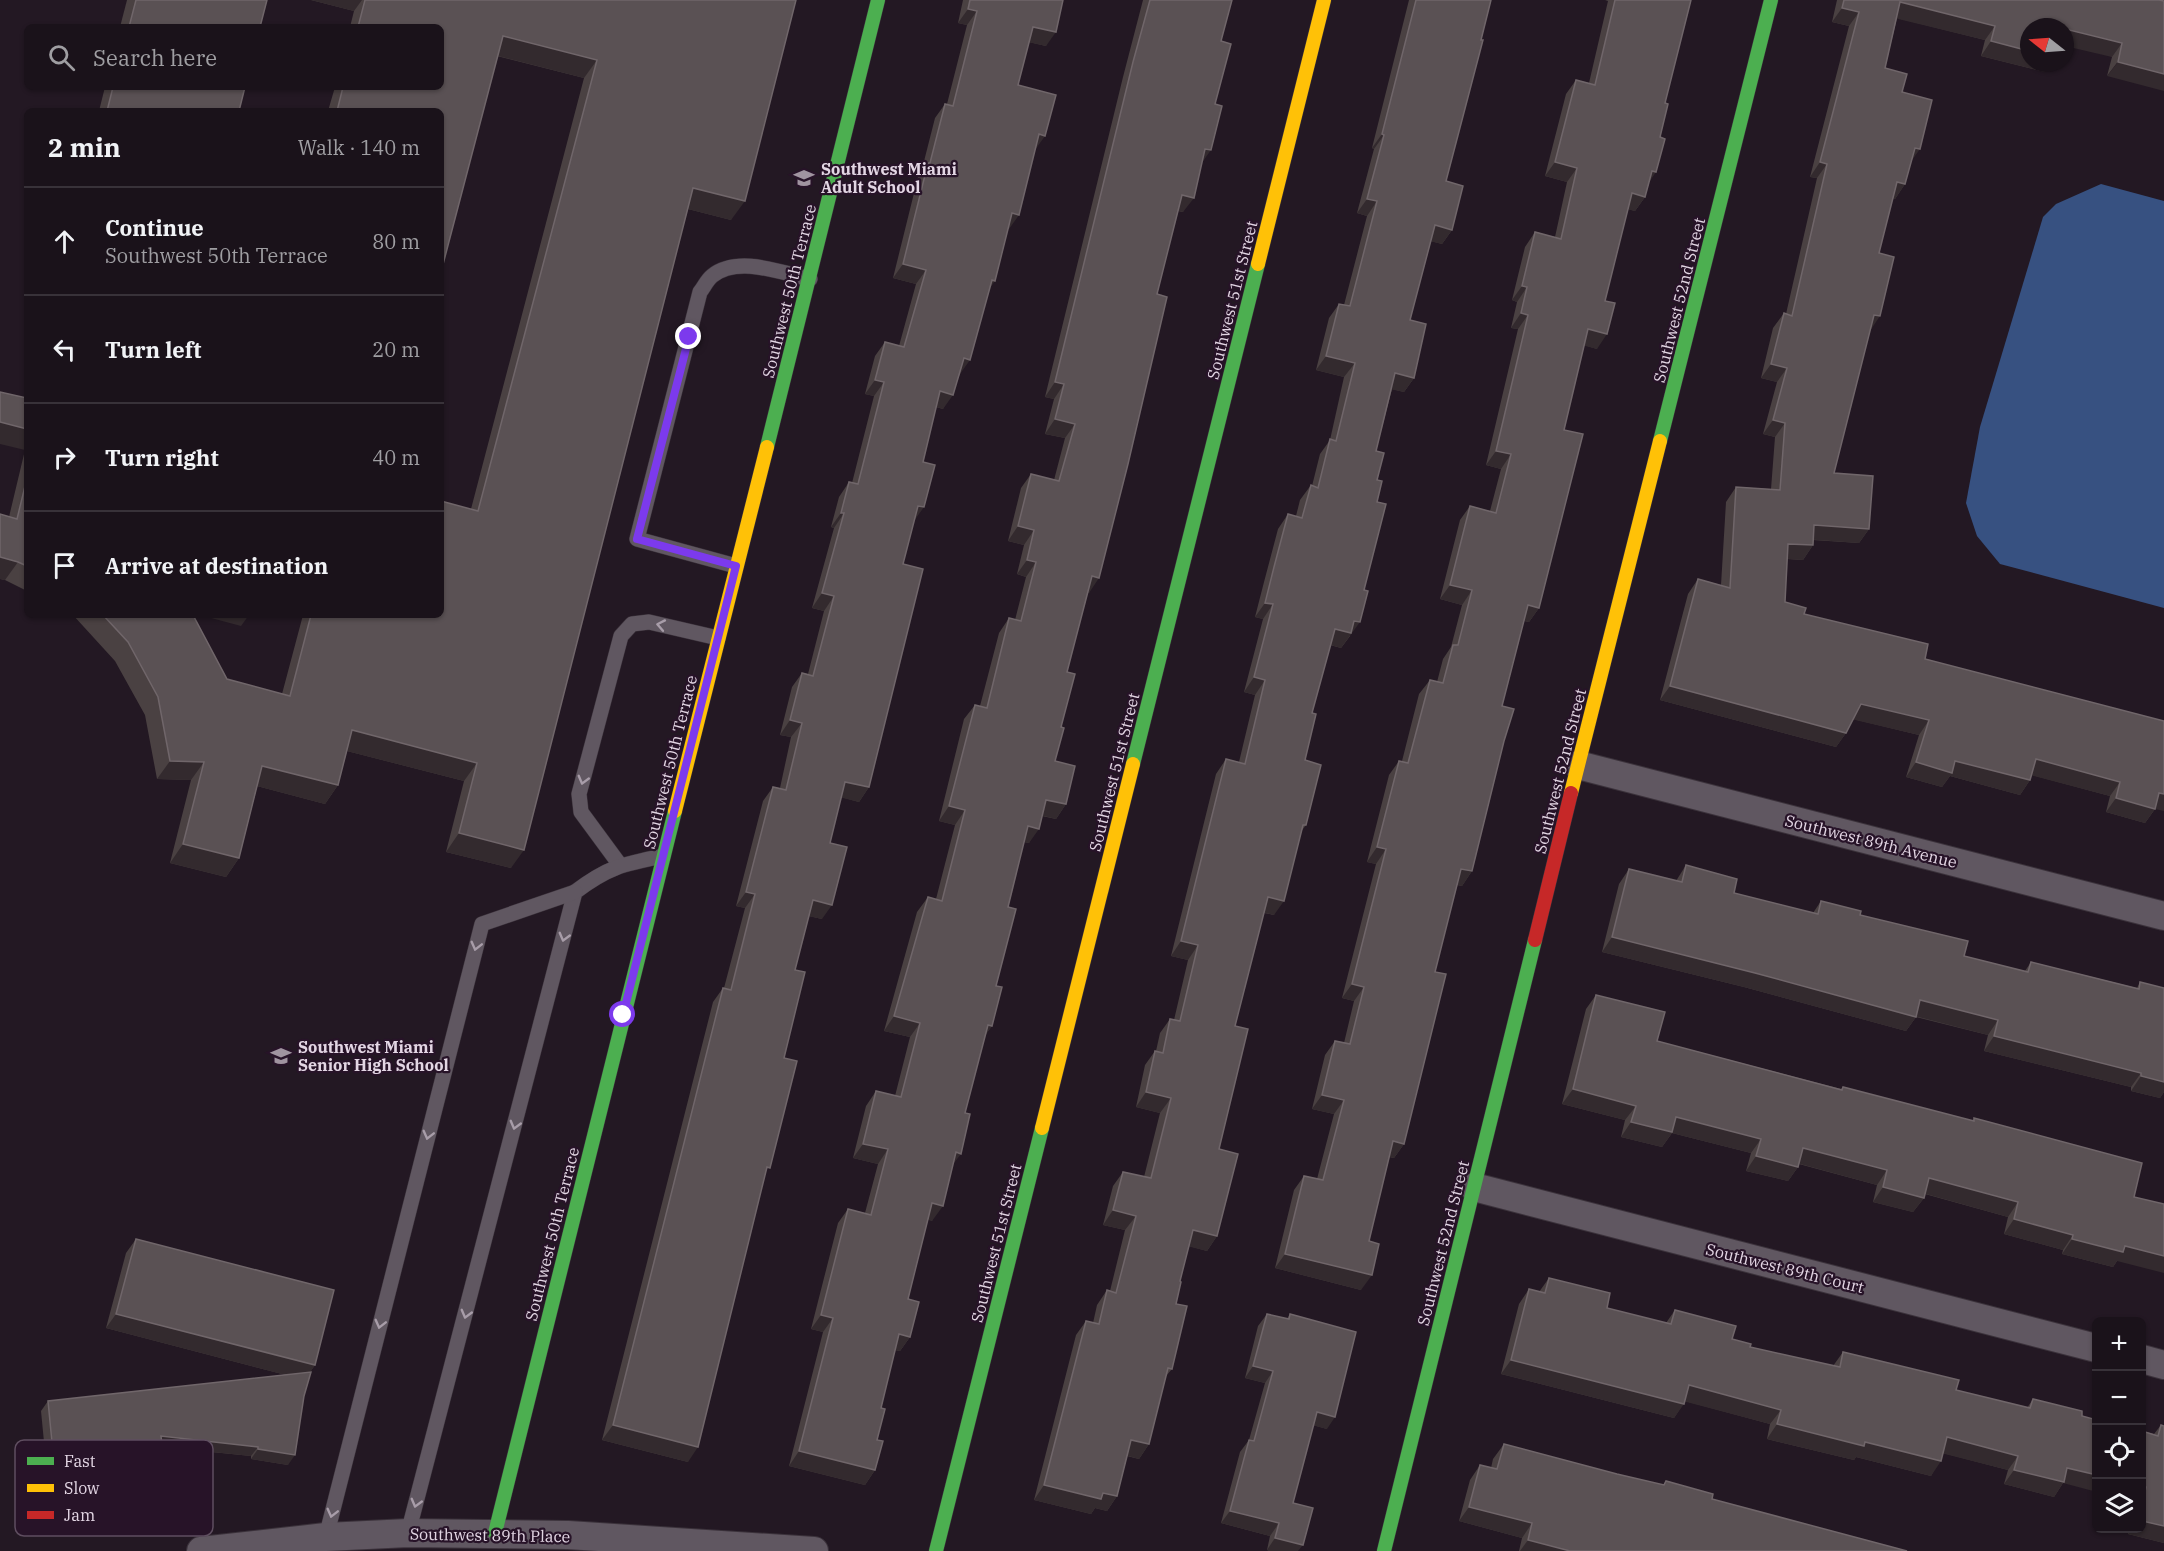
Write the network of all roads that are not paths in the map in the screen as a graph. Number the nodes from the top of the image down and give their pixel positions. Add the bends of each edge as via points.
1 (878, 0) edge
2 (1324, 0) edge
3 (1771, 0) edge
4 (810, 279) junction
5 (736, 566) junction
6 (718, 638) junction
7 (1578, 765) junction
8 (663, 856) junction
9 (620, 865) junction
10 (575, 892) junction
11 (2164, 916) edge
12 (1474, 1187) junction
13 (2092, 1347) edge
14 (2146, 1360) edge
15 (2164, 1365) edge
16 (408, 1533) junction
17 (495, 1533) junction
18 (326, 1537) junction
19 (201, 1551) edge
20 (814, 1551) edge
21 (936, 1551) edge
22 (1384, 1551) edge

1 - 4 street, Southwest 50th Terrace
2 - 21 street, Southwest 51st Street
3 - 7 street, Southwest 52nd Street
4 - 5 street, Southwest 50th Terrace
4 - 5 lane via 753,267 732,267 712,276 700,292 637,539
5 - 6 street, Southwest 50th Terrace
6 - 8 street, Southwest 50th Terrace
6 -> 9 lane via 649,622 632,624 621,636 579,794 581,812
7 - 11 street, Southwest 89th Avenue
7 - 12 street, Southwest 52nd Street
8 - 9 lane
8 - 17 street, Southwest 50th Terrace
9 - 10 lane
10 -> 16 lane
10 -> 18 lane via 482,924
12 - 13 street, Southwest 89th Court
12 - 22 street, Southwest 52nd Street
14 - 15 street
16 - 17 street, Southwest 89th Place
16 - 18 street, Southwest 89th Place
17 - 20 street, Southwest 89th Place
18 - 19 street, Southwest 89th Place

